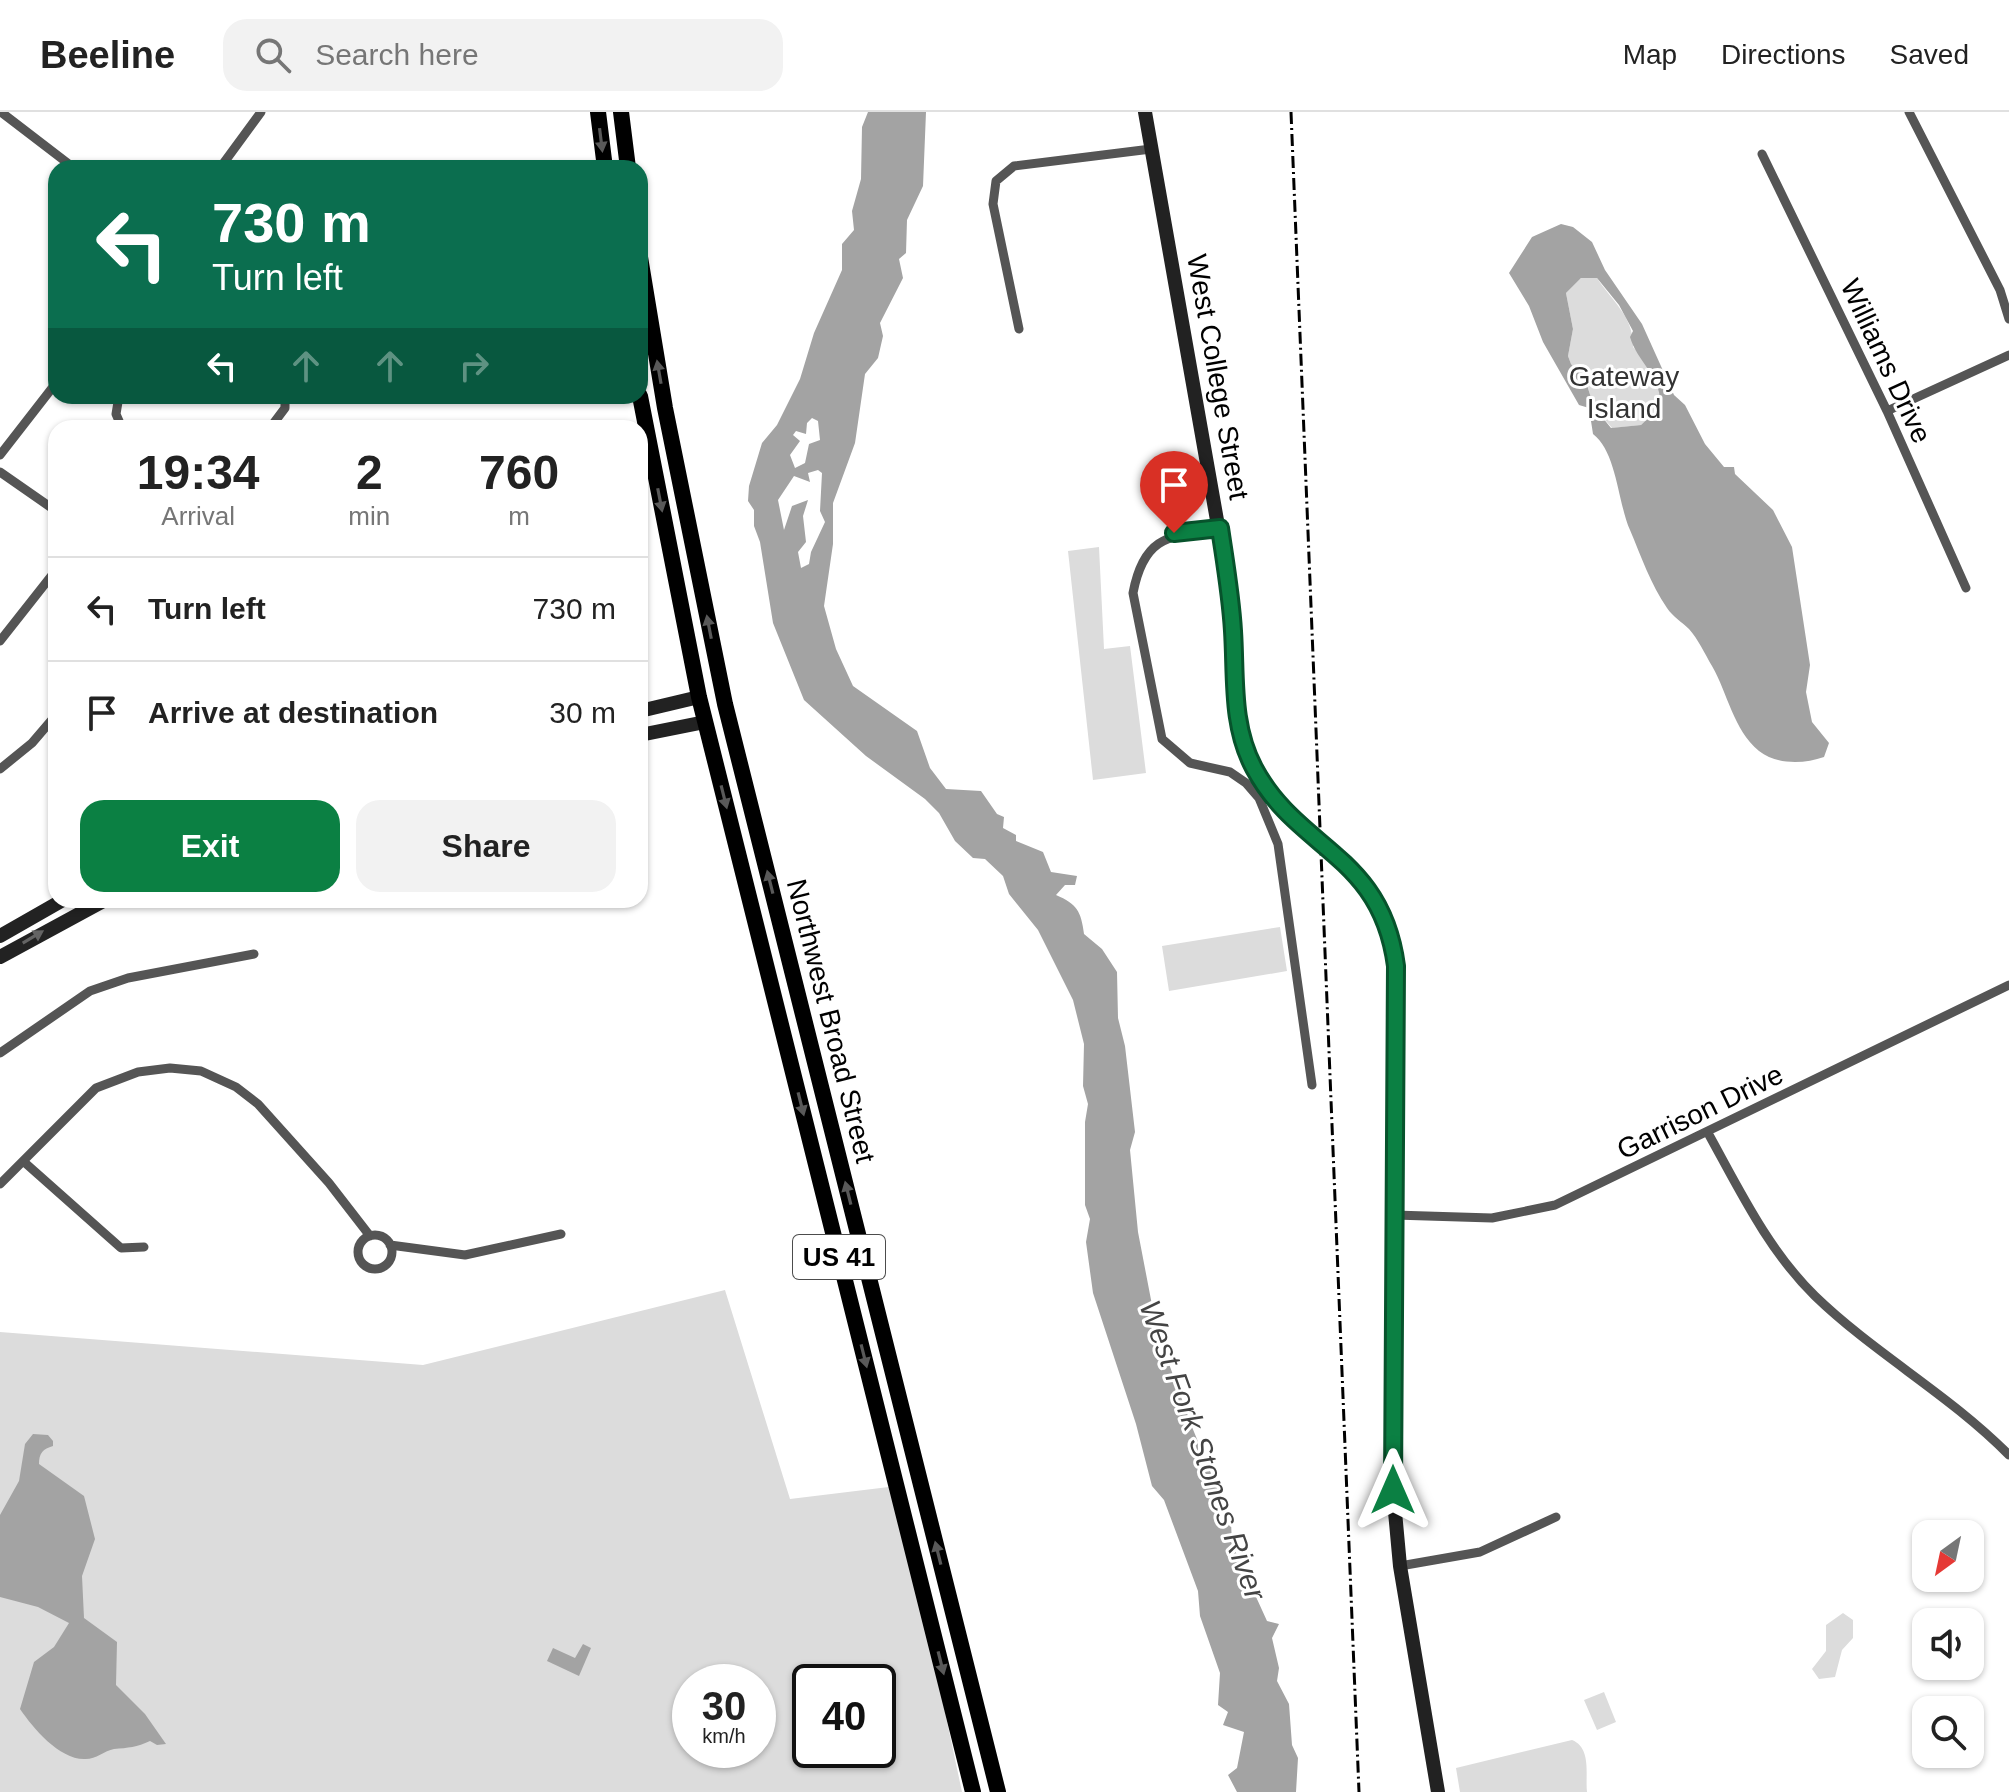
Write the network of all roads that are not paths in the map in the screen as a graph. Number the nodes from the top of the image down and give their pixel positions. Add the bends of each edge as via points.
1 (1, 112) edge
2 (261, 112) edge
3 (598, 112) edge
4 (621, 112) edge
5 (1145, 112) edge
6 (1909, 112) edge
7 (1151, 149) junction
8 (1762, 154) dead end
9 (64, 160) edge
10 (226, 160) edge
11 (604, 160) edge
12 (627, 160) edge
13 (648, 305) edge
14 (2009, 319) edge
15 (1019, 329) dead end
16 (2009, 355) edge
17 (48, 393) edge
18 (641, 404) edge
19 (665, 408) junction
20 (1887, 411) junction
21 (648, 439) edge
22 (0, 455) edge
23 (0, 472) edge
24 (48, 505) edge
25 (1220, 528) junction
26 (48, 580) edge
27 (1966, 588) dead end
28 (0, 641) edge
29 (699, 697) junction
30 (725, 704) junction
31 (648, 709) edge
32 (705, 722) junction
33 (48, 724) edge
34 (648, 733) edge
35 (0, 769) edge
36 (49, 908) edge
37 (90, 908) edge
38 (0, 936) edge
39 (254, 954) dead end
40 (0, 957) edge
41 (789, 958) junction
42 (766, 963) junction
43 (2009, 985) edge
44 (811, 1047) junction
45 (788, 1051) junction
46 (0, 1053) edge
47 (1312, 1085) dead end
48 (1708, 1133) junction
49 (23, 1161) junction
50 (840, 1164) junction
51 (817, 1170) junction
52 (0, 1184) edge
53 (1394, 1215) junction
54 (561, 1234) dead end
55 (370, 1236) junction
56 (390, 1245) junction
57 (144, 1247) dead end
58 (2009, 1455) edge
59 (920, 1480) junction
60 (897, 1486) junction
61 (1556, 1517) dead end
62 (1400, 1566) junction
63 (952, 1607) junction
64 (928, 1612) junction
65 (973, 1792) edge
66 (998, 1792) edge
67 (1438, 1792) edge

1 - 9 street
2 - 10 street
3 -> 11 main road
4 - 12 main road
5 - 7 street, West College Street
6 - 14 street via 2000,290
7 - 15 street via 1014,166 996,181 993,204
7 - 25 street, West College Street
8 - 20 street, Williams Drive
19 -> 13 main road, Northwest Broad Street / US 41
16 - 20 street
17 - 22 street
18 - 19 main road
30 -> 19 main road, Northwest Broad Street / US 41
20 - 27 street, Williams Drive
21 -> 29 main road, Northwest Broad Street / US 41
23 - 24 street
25 - 47 street via 1174,533 1155,547 1137,572 1133,593 1162,739 1190,763 1230,772 1246,783 1259,798 1278,844
25 - 53 street, West College Street via 1243,744 1270,792 1370,890 1391,933 1396,966
26 - 28 street
29 - 30 main road
29 - 31 street
29 - 32 main road, Northwest Broad Street / US 41
30 - 32 main road
41 -> 30 main road, Northwest Broad Street / US 41
32 - 34 street
32 -> 42 main road, Northwest Broad Street / US 41
33 - 35 street
36 - 38 street
40 -> 37 street
39 - 46 street via 128,978 90,991
41 - 42 main road
41 - 44 main road, Northwest Broad Street / US 41
42 - 45 main road, Northwest Broad Street / US 41
43 - 48 street, Garrison Drive
44 - 45 main road
44 - 50 main road, Northwest Broad Street / US 41
45 -> 51 main road, Northwest Broad Street / US 41
48 - 53 street, Garrison Drive via 1555,1205 1492,1218
48 - 58 street via 1751,1213 1814,1295 1952,1403
49 - 52 street
49 - 55 street via 96,1088 138,1072 201,1071 258,1104
49 - 57 street via 121,1248
50 - 51 main road
59 -> 50 main road, Northwest Broad Street / US 41
51 -> 60 main road, Northwest Broad Street / US 41
53 - 62 street, West College Street via 1393,1490
54 - 56 street via 465,1255
55 - 56 street via 382,1237
55 - 56 street via 357,1251 369,1268 386,1265
59 - 60 main road
63 -> 59 main road, Northwest Broad Street / US 41
60 - 64 main road, Northwest Broad Street / US 41
61 - 62 street via 1480,1552
62 - 67 street, West College Street
63 - 64 main road
63 - 66 main road, Northwest Broad Street / US 41
64 -> 65 main road, Northwest Broad Street / US 41

